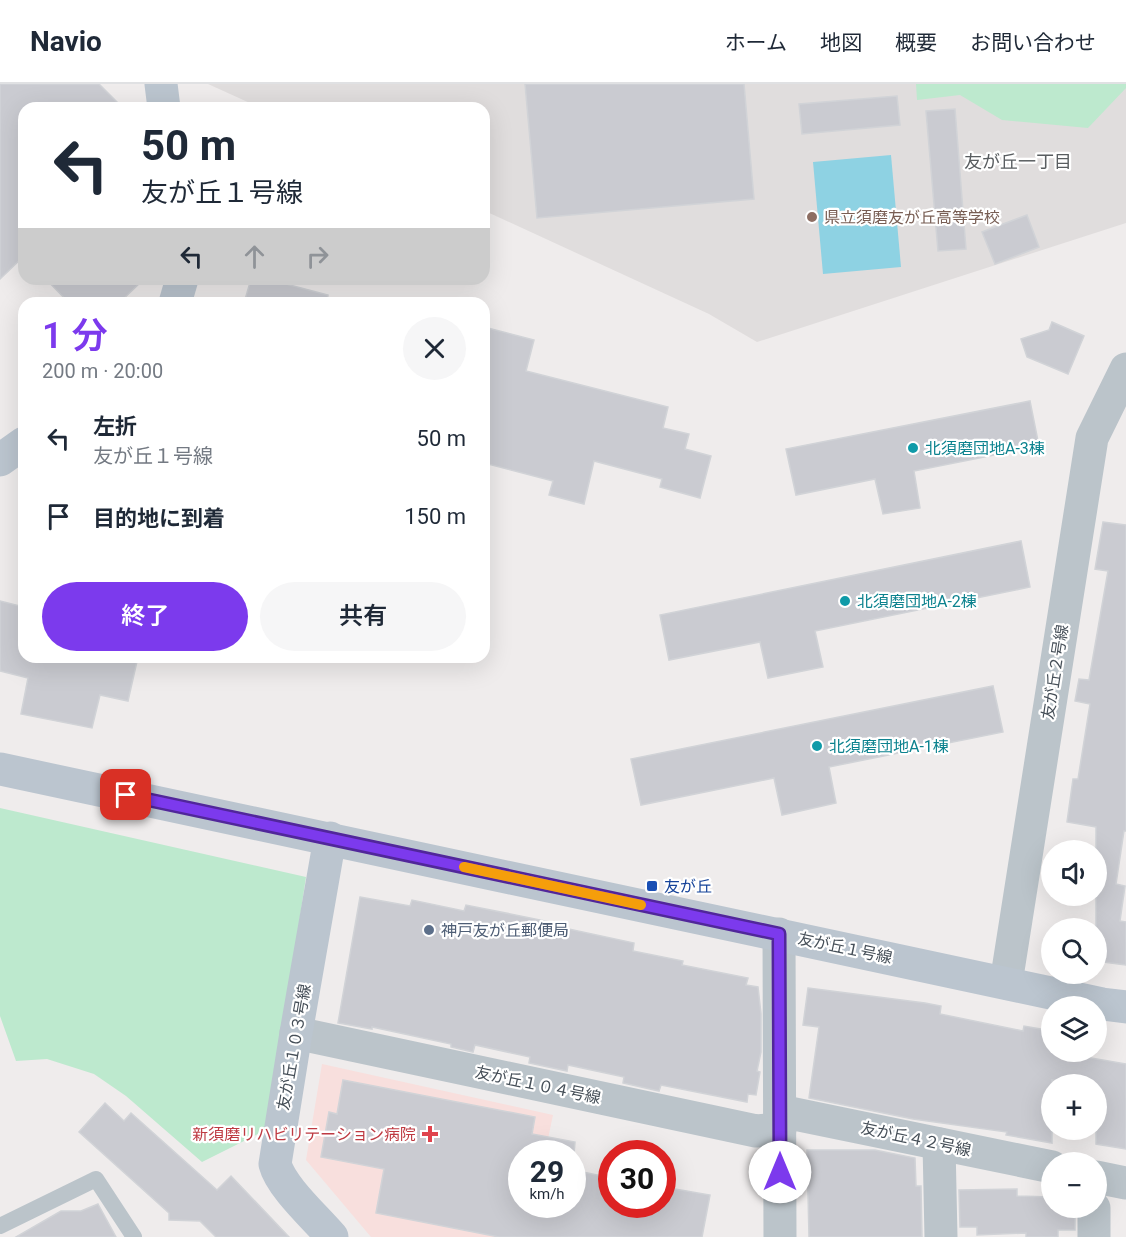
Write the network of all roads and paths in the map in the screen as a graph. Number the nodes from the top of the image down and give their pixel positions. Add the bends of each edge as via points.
1 (160, 84) edge
2 (163, 102) edge
3 (1126, 369) edge
4 (18, 447) edge
5 (0, 460) edge
6 (0, 769) edge
7 (330, 838) junction
8 (779, 934) junction
9 (1006, 983) junction
10 (1126, 1007) edge
11 (296, 1033) junction
12 (780, 1120) junction
13 (939, 1144) junction
14 (1041, 1165) edge
15 (1107, 1179) edge
16 (1126, 1183) edge
17 (1094, 1218) edge
18 (0, 1226) edge
19 (134, 1237) edge
20 (332, 1237) edge
21 (780, 1237) edge
22 (941, 1237) edge
23 (1094, 1237) edge

1 - 2 street
3 - 9 street, 友が丘２号線 via 1092,438
4 - 5 street
6 - 7 street, 友が丘１号線
7 - 8 street, 友が丘１号線
7 - 11 street, 友が丘１０３号線
8 - 9 street, 友が丘１号線
8 - 12 street
9 - 10 street, 友が丘１号線
11 - 12 street, 友が丘１０４号線 via 756,1131
11 - 20 street, 友が丘１０３号線 via 275,1164 286,1184
12 - 13 street, 友が丘４２号線
12 - 21 street
13 - 14 street, 友が丘４２号線
13 - 22 street
15 - 16 street
17 - 23 street
18 - 19 lane via 96,1179

